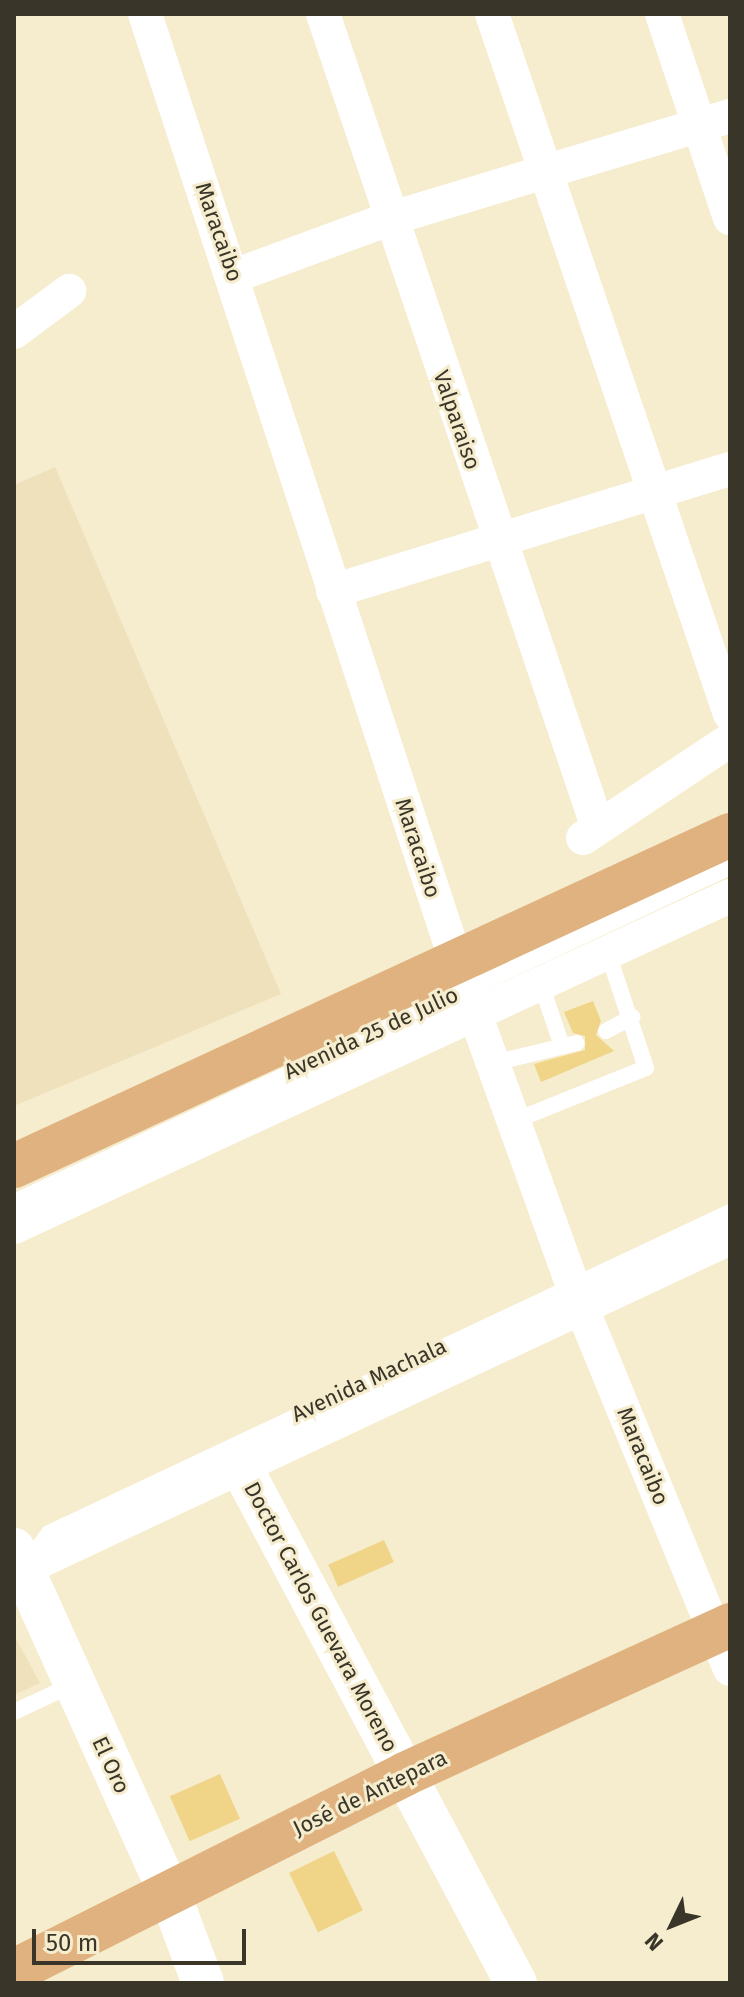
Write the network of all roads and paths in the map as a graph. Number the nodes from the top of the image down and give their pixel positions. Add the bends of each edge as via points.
1 (145, 14) edge
2 (323, 14) edge
3 (492, 14) edge
4 (662, 14) edge
5 (715, 121) edge
6 (544, 171) junction
7 (730, 218) edge
8 (389, 219) junction
9 (234, 276) junction
10 (69, 291) dead end
11 (14, 332) edge
12 (730, 469) edge
13 (653, 493) junction
14 (497, 539) junction
15 (333, 591) junction
16 (730, 714) edge
17 (730, 740) edge
18 (730, 835) edge
19 (730, 867) edge
20 (730, 896) edge
21 (609, 956) junction
22 (542, 987) junction
23 (467, 990) junction
24 (632, 1017) junction
25 (606, 1031) dead end
26 (493, 1063) junction
27 (514, 1121) junction
28 (23, 1156) edge
29 (14, 1202) edge
30 (730, 1212) edge
31 (14, 1227) edge
32 (730, 1238) edge
33 (576, 1294) junction
34 (239, 1463) junction
35 (17, 1564) edge
36 (725, 1642) edge
37 (74, 1684) junction
38 (14, 1712) edge
39 (405, 1774) junction
40 (169, 1892) junction
41 (14, 1971) edge
42 (203, 1983) edge
43 (516, 1983) edge

1 - 9 street, Maracaibo
2 - 8 street, Valparaiso
3 - 6 street
4 - 5 street
5 - 6 street
5 - 7 street
6 - 8 street
6 - 13 street
8 - 9 street
8 - 14 street, Valparaiso
9 - 15 street, Maracaibo
10 - 11 street
12 - 13 street
13 - 14 street
13 - 16 street
14 - 15 street
14 - 17 street, Valparaiso via 590,831
15 - 23 street, Maracaibo
18 - 23 main road, Avenida 25 de Julio
19 - 23 lane, Avenida 25 de Julio
20 - 21 street, Avenida 25 de Julio
21 - 22 street, Avenida 25 de Julio
21 - 24 lane
22 - 23 street, Avenida 25 de Julio
22 - 26 lane via 569,1044
23 - 26 street, Maracaibo
23 - 28 main road, Avenida 25 de Julio
23 - 29 lane, Avenida 25 de Julio
23 - 31 street, Avenida 25 de Julio
24 - 25 lane
24 - 27 lane via 646,1068
26 - 27 street, Maracaibo
27 - 33 street, Maracaibo
30 - 33 lane, Avenida Machala
32 - 33 street, Avenida Machala
33 - 34 street, Avenida Machala
33 - 35 lane, Avenida Machala via 49,1533
33 - 36 street, Maracaibo
34 - 35 street, Avenida Machala
34 - 39 street, Doctor Carlos Guevara Moreno
35 - 37 street, El Oro
36 - 39 main road, José de Antepara
37 - 38 lane
37 - 40 street, El Oro
39 - 40 main road, José de Antepara
39 - 43 street, Doctor Carlos Guevara Moreno
40 - 41 main road, José de Antepara
40 - 42 street, El Oro

